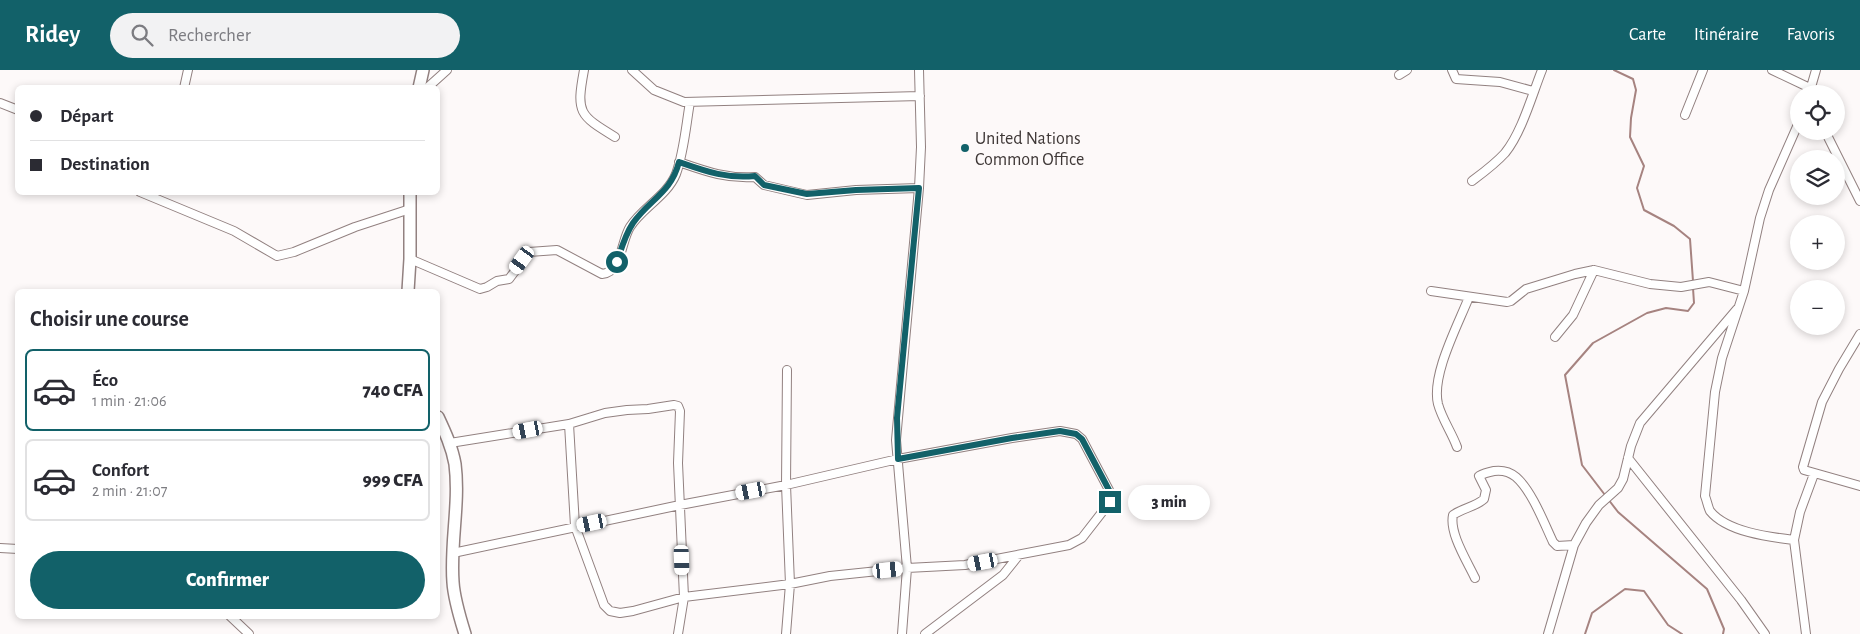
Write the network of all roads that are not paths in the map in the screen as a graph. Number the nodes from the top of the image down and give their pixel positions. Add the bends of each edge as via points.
1 (188, 70) edge
2 (423, 70) edge
3 (447, 70) edge
4 (584, 70) edge
5 (632, 70) edge
6 (919, 70) edge
7 (1407, 70) edge
8 (1452, 70) edge
9 (1542, 70) edge
10 (1703, 70) edge
11 (1772, 70) edge
12 (1816, 70) edge
13 (1399, 75) dead end
14 (185, 85) edge
15 (420, 85) edge
16 (430, 85) edge
17 (1798, 85) edge
18 (1811, 85) edge
19 (1533, 91) junction
20 (920, 96) junction
21 (690, 102) junction
22 (0, 103) edge
23 (15, 109) edge
24 (1685, 115) dead end
25 (615, 137) dead end
26 (1791, 140) edge
27 (1829, 140) edge
28 (679, 162) junction
29 (1472, 181) dead end
30 (919, 188) junction
31 (147, 195) edge
32 (410, 195) edge
33 (1860, 201) edge
34 (410, 209) junction
35 (410, 259) junction
36 (1594, 270) junction
37 (408, 289) edge
38 (1744, 290) junction
39 (1431, 291) dead end
40 (1469, 297) junction
41 (1739, 308) junction
42 (1860, 334) edge
43 (1555, 337) dead end
44 (788, 370) dead end
45 (440, 421) edge
46 (569, 424) junction
47 (450, 443) junction
48 (1457, 447) dead end
49 (1628, 458) junction
50 (898, 459) junction
51 (1814, 474) junction
52 (786, 485) junction
53 (1860, 486) edge
54 (680, 505) junction
55 (575, 526) junction
56 (1794, 540) junction
57 (1574, 545) junction
58 (0, 548) edge
59 (15, 550) edge
60 (453, 553) junction
61 (1019, 555) junction
62 (907, 568) junction
63 (1475, 578) dead end
64 (790, 584) junction
65 (684, 597) junction
66 (233, 619) edge
67 (250, 634) edge
68 (466, 634) edge
69 (678, 634) edge
70 (786, 634) edge
71 (902, 634) edge
72 (925, 634) edge
73 (1548, 634) edge
74 (1765, 634) edge
75 (1806, 634) edge

1 - 14 street
2 - 15 main road
3 - 16 street
4 - 25 street via 582,112 589,121
5 - 21 street via 654,90
6 - 20 street
7 - 13 street
8 - 19 street via 1456,79 1500,82
9 - 19 street
10 - 24 street
11 - 17 street
12 - 18 street
19 - 29 street via 1506,151
20 - 21 street
20 - 30 street
21 - 28 street
22 - 23 street
26 - 38 street via 1769,190
27 - 33 street
28 - 30 street via 714,174 738,178 755,176 764,185 807,194
28 - 35 street via 671,183 634,220 617,262 608,273 602,274 557,250 529,252 509,280 480,288
30 - 50 street via 897,418
31 - 34 street via 234,231 277,256
32 - 34 main road
34 - 35 main road
35 - 37 main road
36 - 38 street via 1650,284 1681,287 1709,282
36 - 40 street via 1526,289 1507,302
36 - 43 street via 1573,315
38 - 41 street
39 - 40 street
40 - 48 street via 1440,370 1436,389 1438,405
41 - 49 street via 1640,423
41 - 56 street via 1722,358 1715,392 1705,496 1710,510 1728,524 1768,537
42 - 51 street via 1830,386 1815,423 1803,466 1804,470
44 - 52 street
45 - 47 main road
46 - 47 street
46 - 54 street via 605,413 678,406
46 - 55 street
47 - 60 main road via 457,486
49 - 57 street via 1624,479 1599,505
49 - 74 street
50 - 52 street
50 - 61 street via 1060,431 1076,434 1082,439 1109,490 1110,502 1082,538 1069,545
50 - 62 street
51 - 53 street
51 - 56 street
52 - 54 street
52 - 64 street
54 - 55 street
54 - 65 street
55 - 60 street
55 - 65 street via 604,605 610,611 633,611
56 - 75 street
57 - 63 street via 1557,546 1553,542 1532,498 1517,477 1498,471 1482,474 1480,479 1486,490 1484,499 1460,510 1451,521
57 - 73 street
58 - 59 street
60 - 68 main road via 453,584
61 - 62 street via 965,565
61 - 72 street via 1003,575
62 - 64 street via 830,576
62 - 71 street
64 - 65 street
64 - 70 street
65 - 69 street
66 - 67 street

